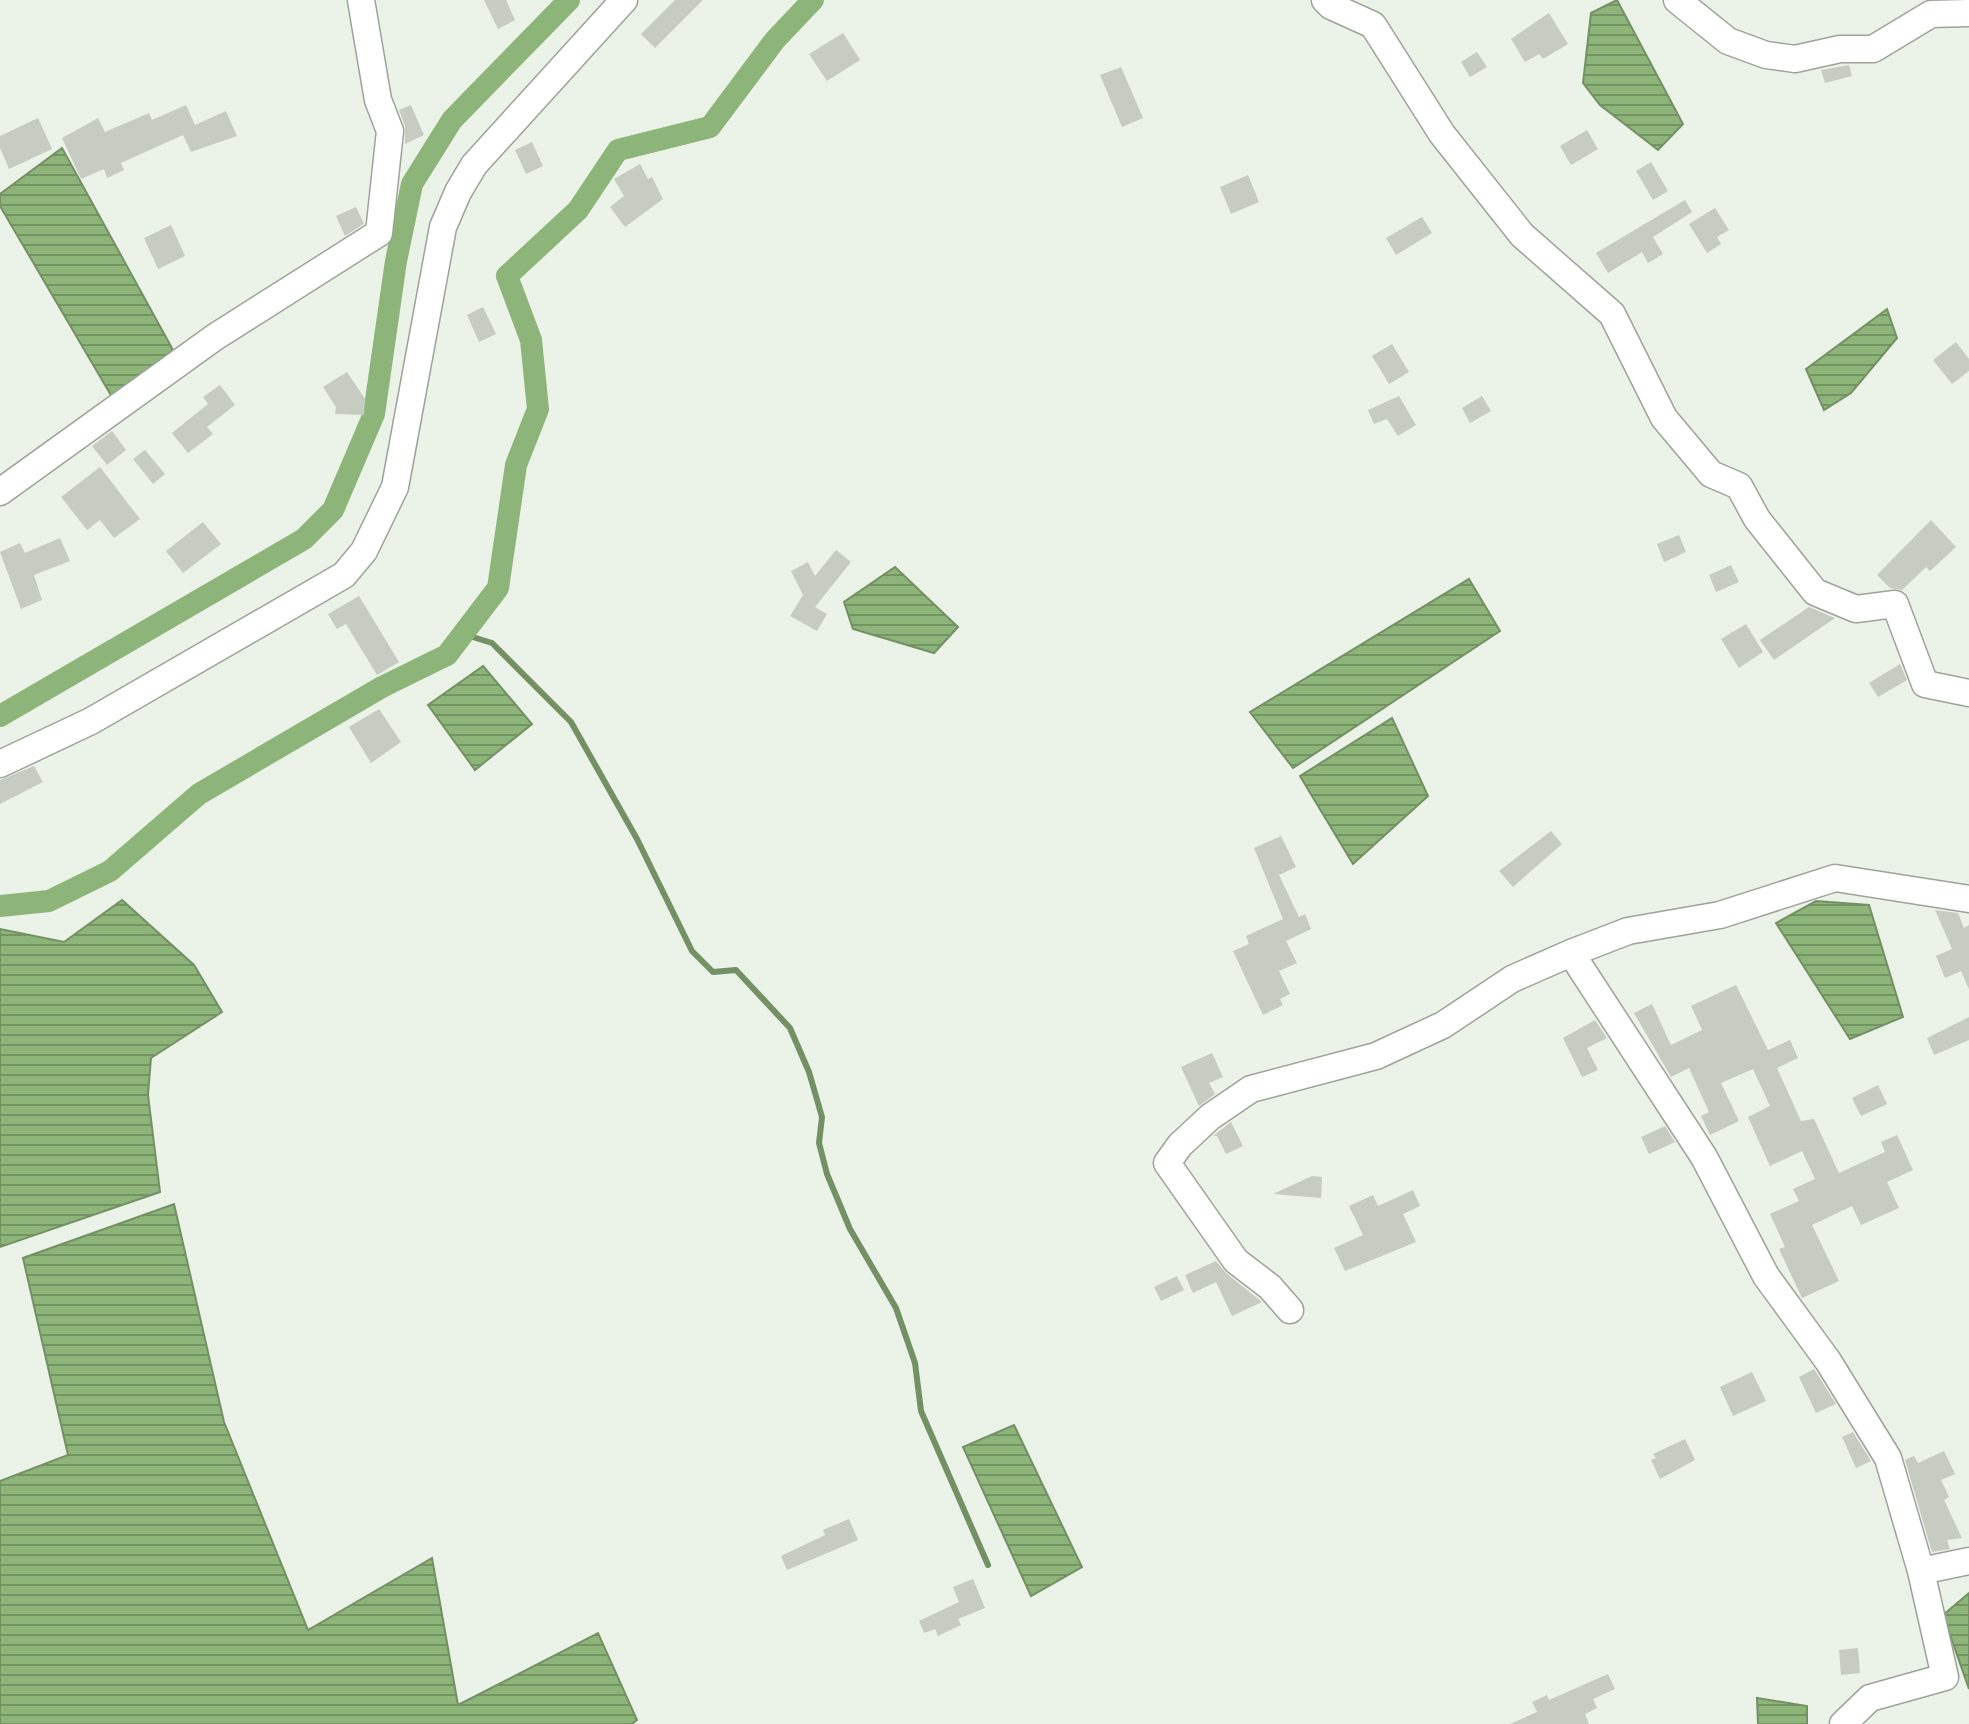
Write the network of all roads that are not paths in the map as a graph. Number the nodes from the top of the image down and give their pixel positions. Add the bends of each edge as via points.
1 (361, 0) edge
2 (624, 0) edge
3 (1325, 0) edge
4 (1677, 0) edge
5 (1969, 13) edge
6 (0, 492) edge
7 (1969, 693) edge
8 (0, 764) edge
9 (1969, 899) edge
10 (1571, 953) junction
11 (1290, 1310) dead end
12 (1969, 1561) edge
13 (1921, 1571) junction
14 (1843, 1724) edge

1 - 6 street via 378,100 390,131 379,233 215,337
2 - 8 street via 474,165 458,192 443,227 395,487 364,551 344,575 293,605 91,721
3 - 7 street via 1373,25 1442,134 1522,235 1612,314 1664,418 1711,474 1739,486 1757,519 1815,592 1856,609 1895,604 1925,684
4 - 5 street via 1728,41 1795,59 1840,49 1873,49 1931,14
9 - 10 street via 1835,878 1720,915 1628,931
10 - 11 street via 1512,979 1443,1025 1376,1056 1251,1089 1180,1145 1167,1163 1236,1261
10 - 13 street via 1704,1157 1766,1276 1828,1361 1888,1458
12 - 13 street
13 - 14 street via 1945,1677 1870,1698

